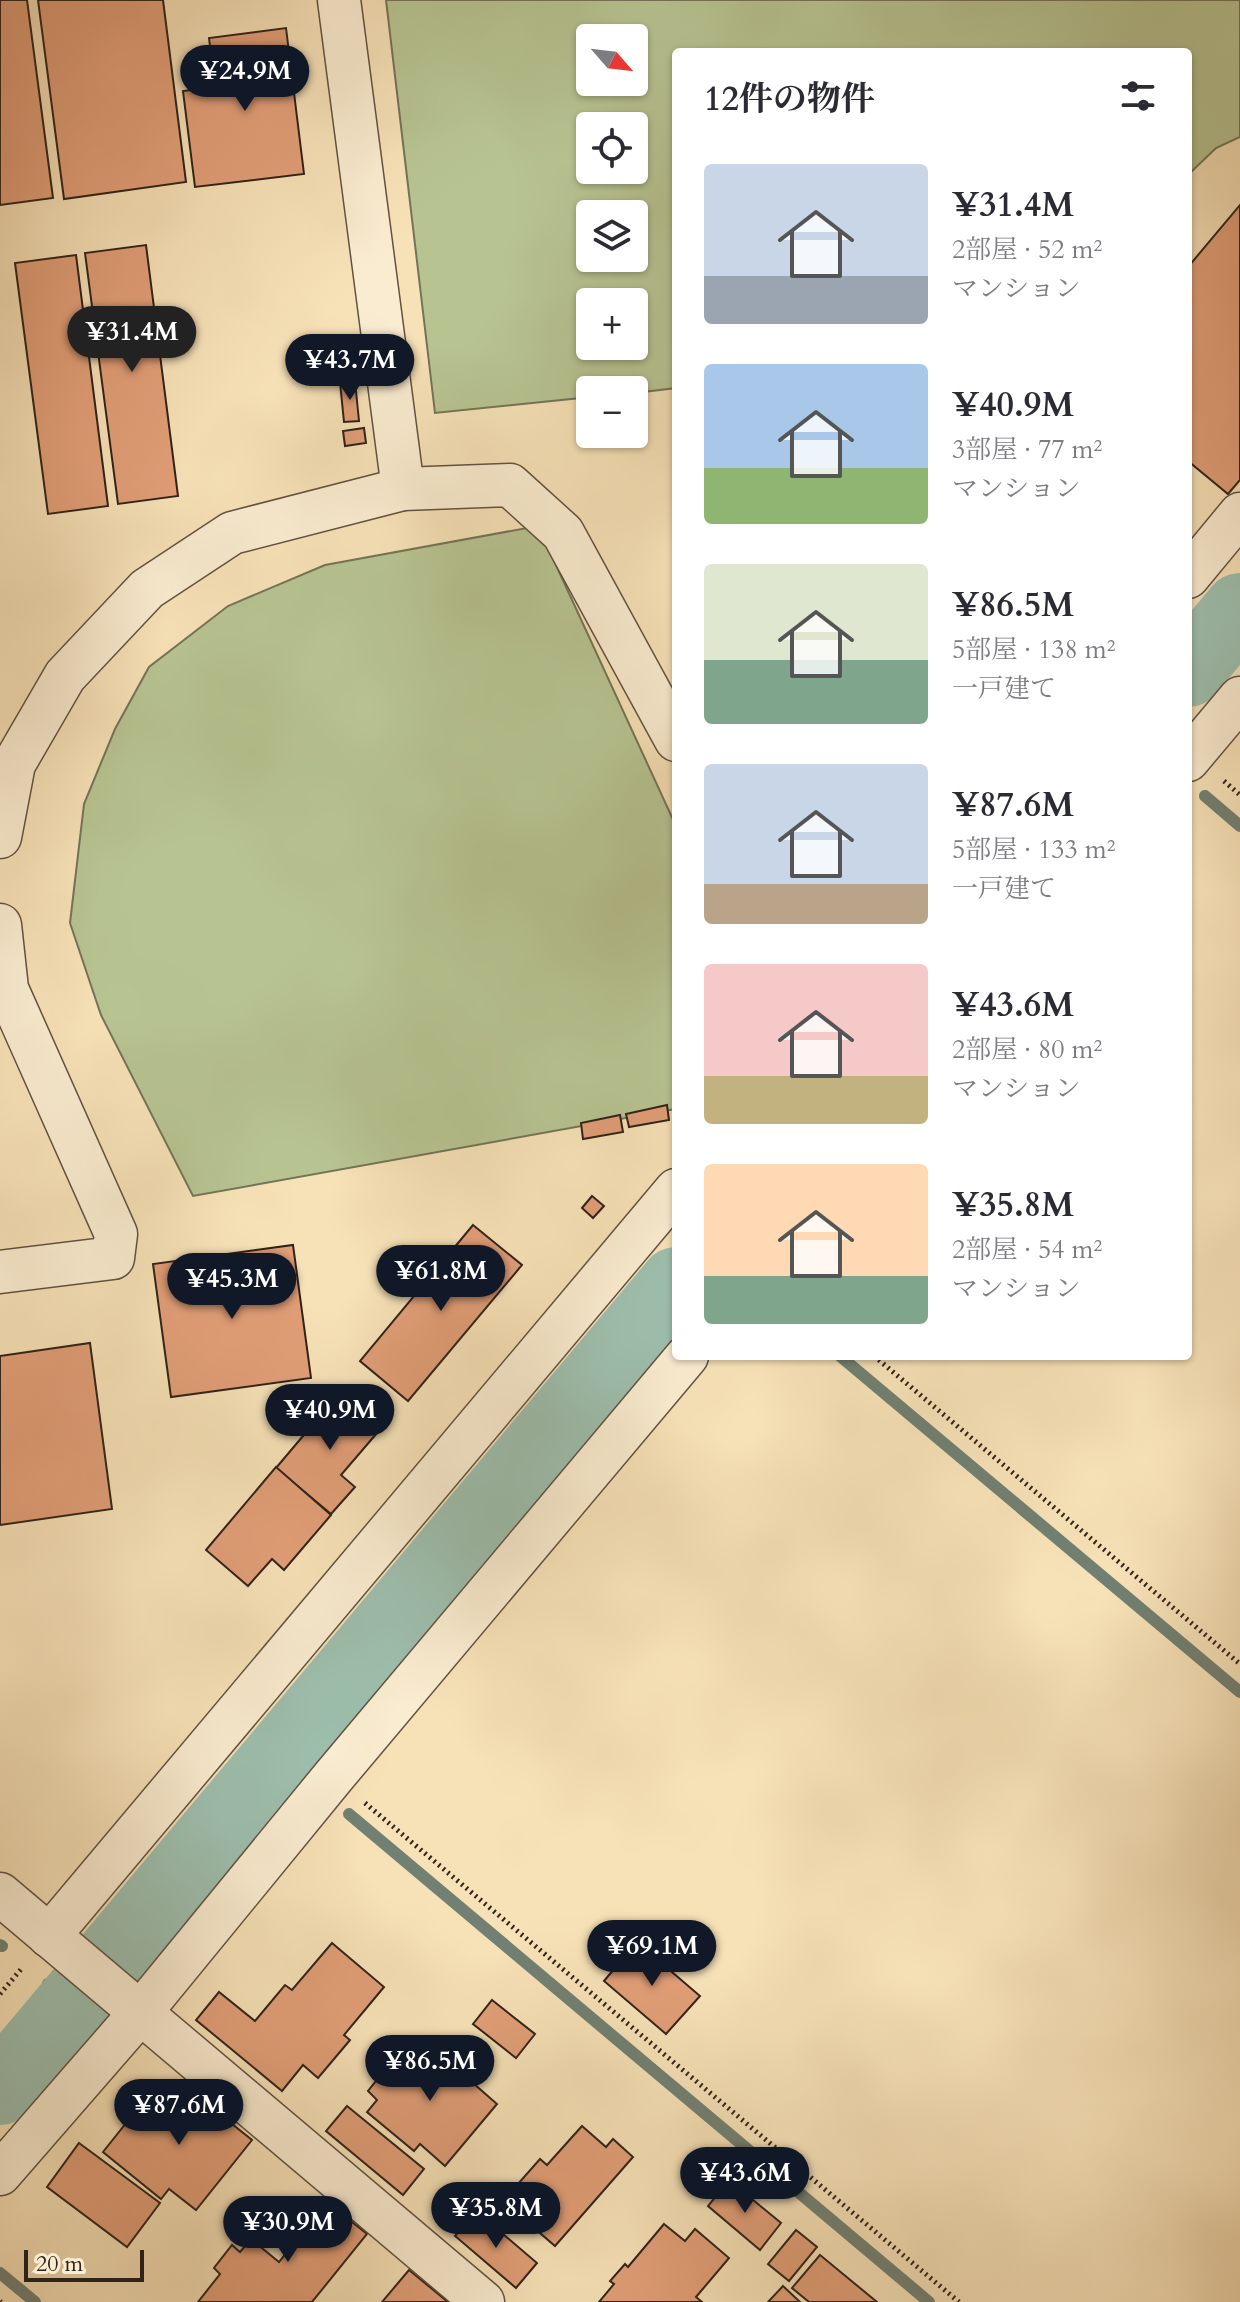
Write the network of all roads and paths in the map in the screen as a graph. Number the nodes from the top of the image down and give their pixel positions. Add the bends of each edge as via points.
1 (339, 0) edge
2 (403, 489) junction
3 (1240, 514) edge
4 (1192, 572) edge
5 (1240, 698) edge
6 (672, 733) edge
7 (1192, 755) edge
8 (0, 837) edge
9 (0, 925) edge
10 (672, 1195) edge
11 (0, 1272) edge
12 (684, 1360) edge
13 (879, 1360) edge
14 (1240, 1664) edge
15 (334, 1776) junction
16 (0, 1894) edge
17 (56, 1941) junction
18 (134, 2008) junction
19 (0, 2174) edge
20 (483, 2302) edge
21 (959, 2302) edge

1 - 2 street
2 - 6 street via 510,485 552,523 563,533
2 - 8 street via 232,533 147,589 65,676 14,764
3 - 4 street
5 - 7 street
9 - 11 street via 7,989 116,1234 113,1258
10 - 17 street
12 - 15 street
13 - 14 path
15 - 18 street
15 - 21 path
16 - 17 street
17 - 18 street
18 - 19 street
18 - 20 street

